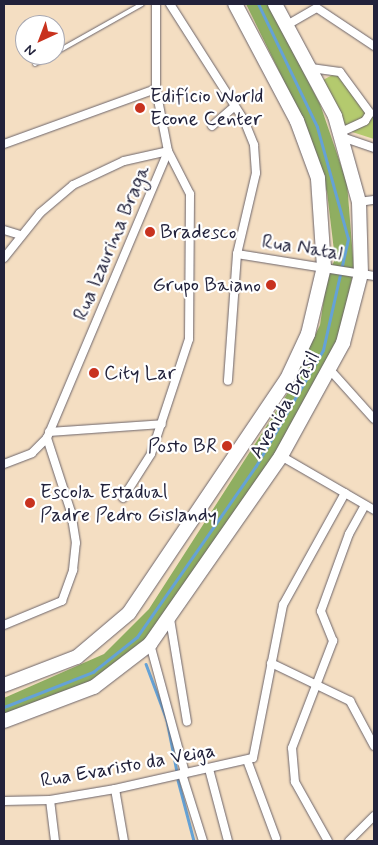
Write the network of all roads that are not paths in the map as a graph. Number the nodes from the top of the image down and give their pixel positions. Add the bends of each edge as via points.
1 (142, 4) edge
2 (156, 4) edge
3 (170, 4) edge
4 (235, 4) edge
5 (275, 4) edge
6 (287, 25) junction
7 (374, 46) edge
8 (65, 47) edge
9 (311, 68) junction
10 (156, 89) junction
11 (235, 106) junction
12 (212, 126) dead end
13 (341, 135) junction
14 (4, 144) edge
15 (374, 148) edge
16 (168, 151) junction
17 (374, 200) edge
18 (359, 202) junction
19 (4, 230) edge
20 (20, 236) junction
21 (237, 254) junction
22 (4, 258) edge
23 (330, 268) junction
24 (363, 274) edge
25 (331, 372) junction
26 (228, 381) dead end
27 (374, 419) edge
28 (162, 424) junction
29 (48, 435) junction
30 (281, 456) junction
31 (4, 464) edge
32 (345, 493) junction
33 (124, 498) dead end
34 (366, 505) junction
35 (374, 510) edge
36 (170, 619) junction
37 (4, 625) edge
38 (150, 644) junction
39 (271, 662) junction
40 (318, 683) junction
41 (4, 685) edge
42 (4, 721) edge
43 (186, 722) dead end
44 (374, 746) edge
45 (247, 760) junction
46 (209, 769) junction
47 (184, 774) junction
48 (115, 789) junction
49 (50, 800) junction
50 (4, 801) edge
51 (374, 816) edge
52 (276, 838) dead end
53 (55, 841) edge
54 (124, 841) edge
55 (203, 841) edge
56 (228, 841) edge
57 (328, 841) edge
58 (349, 841) edge

1 - 8 lane
2 - 10 street, Rua Izaurina Braga
3 - 11 street
4 - 23 highway, Avenida Brasil via 312,159 323,208
5 - 6 highway, Avenida Brasil
6 - 7 street via 317,8
6 - 9 highway, Avenida Brasil
9 - 13 highway, Avenida Brasil
9 - 13 street via 330,68 348,80 370,113 365,121
10 - 14 street
10 - 16 street, Rua Izaurina Braga
11 - 12 street
11 - 21 street via 250,133 256,160
13 - 15 street
13 - 18 highway, Avenida Brasil
16 - 20 street via 124,161 73,185
16 - 28 street via 190,194 190,306 189,339
16 - 29 street, Rua Izaurina Braga
17 - 18 street
18 - 24 highway, Avenida Brasil
19 - 20 street
20 - 22 street
21 - 23 street, Rua Natal
21 - 26 street
23 - 24 street, Rua Natal
23 - 41 highway, Avenida Brasil via 295,365 146,592 110,632 77,657
24 - 25 highway, Avenida Brasil
25 - 27 street
25 - 30 highway, Avenida Brasil
28 - 29 street
28 - 33 street via 151,454
29 - 31 street, Rua Izaurina Braga via 32,453
29 - 37 street via 71,512 76,543 73,570 62,601
30 - 32 street
30 - 36 highway, Avenida Brasil
32 - 34 street
32 - 39 street via 282,605
34 - 35 street
34 - 40 street via 348,534 321,611 333,641
36 - 38 highway, Avenida Brasil
36 - 43 street
38 - 42 highway, Avenida Brasil via 94,687
38 - 47 street
39 - 40 street
39 - 45 street, Rua Evaristo da Veiga via 255,754
40 - 44 street via 350,701
40 - 57 street via 295,738 292,764 301,799
45 - 46 street, Rua Evaristo da Veiga
45 - 52 street
46 - 47 street, Rua Evaristo da Veiga
46 - 56 street
47 - 48 street, Rua Evaristo da Veiga
47 - 55 street
48 - 49 street, Rua Evaristo da Veiga
48 - 54 street
49 - 50 street, Rua Evaristo da Veiga
49 - 53 street
51 - 58 street

